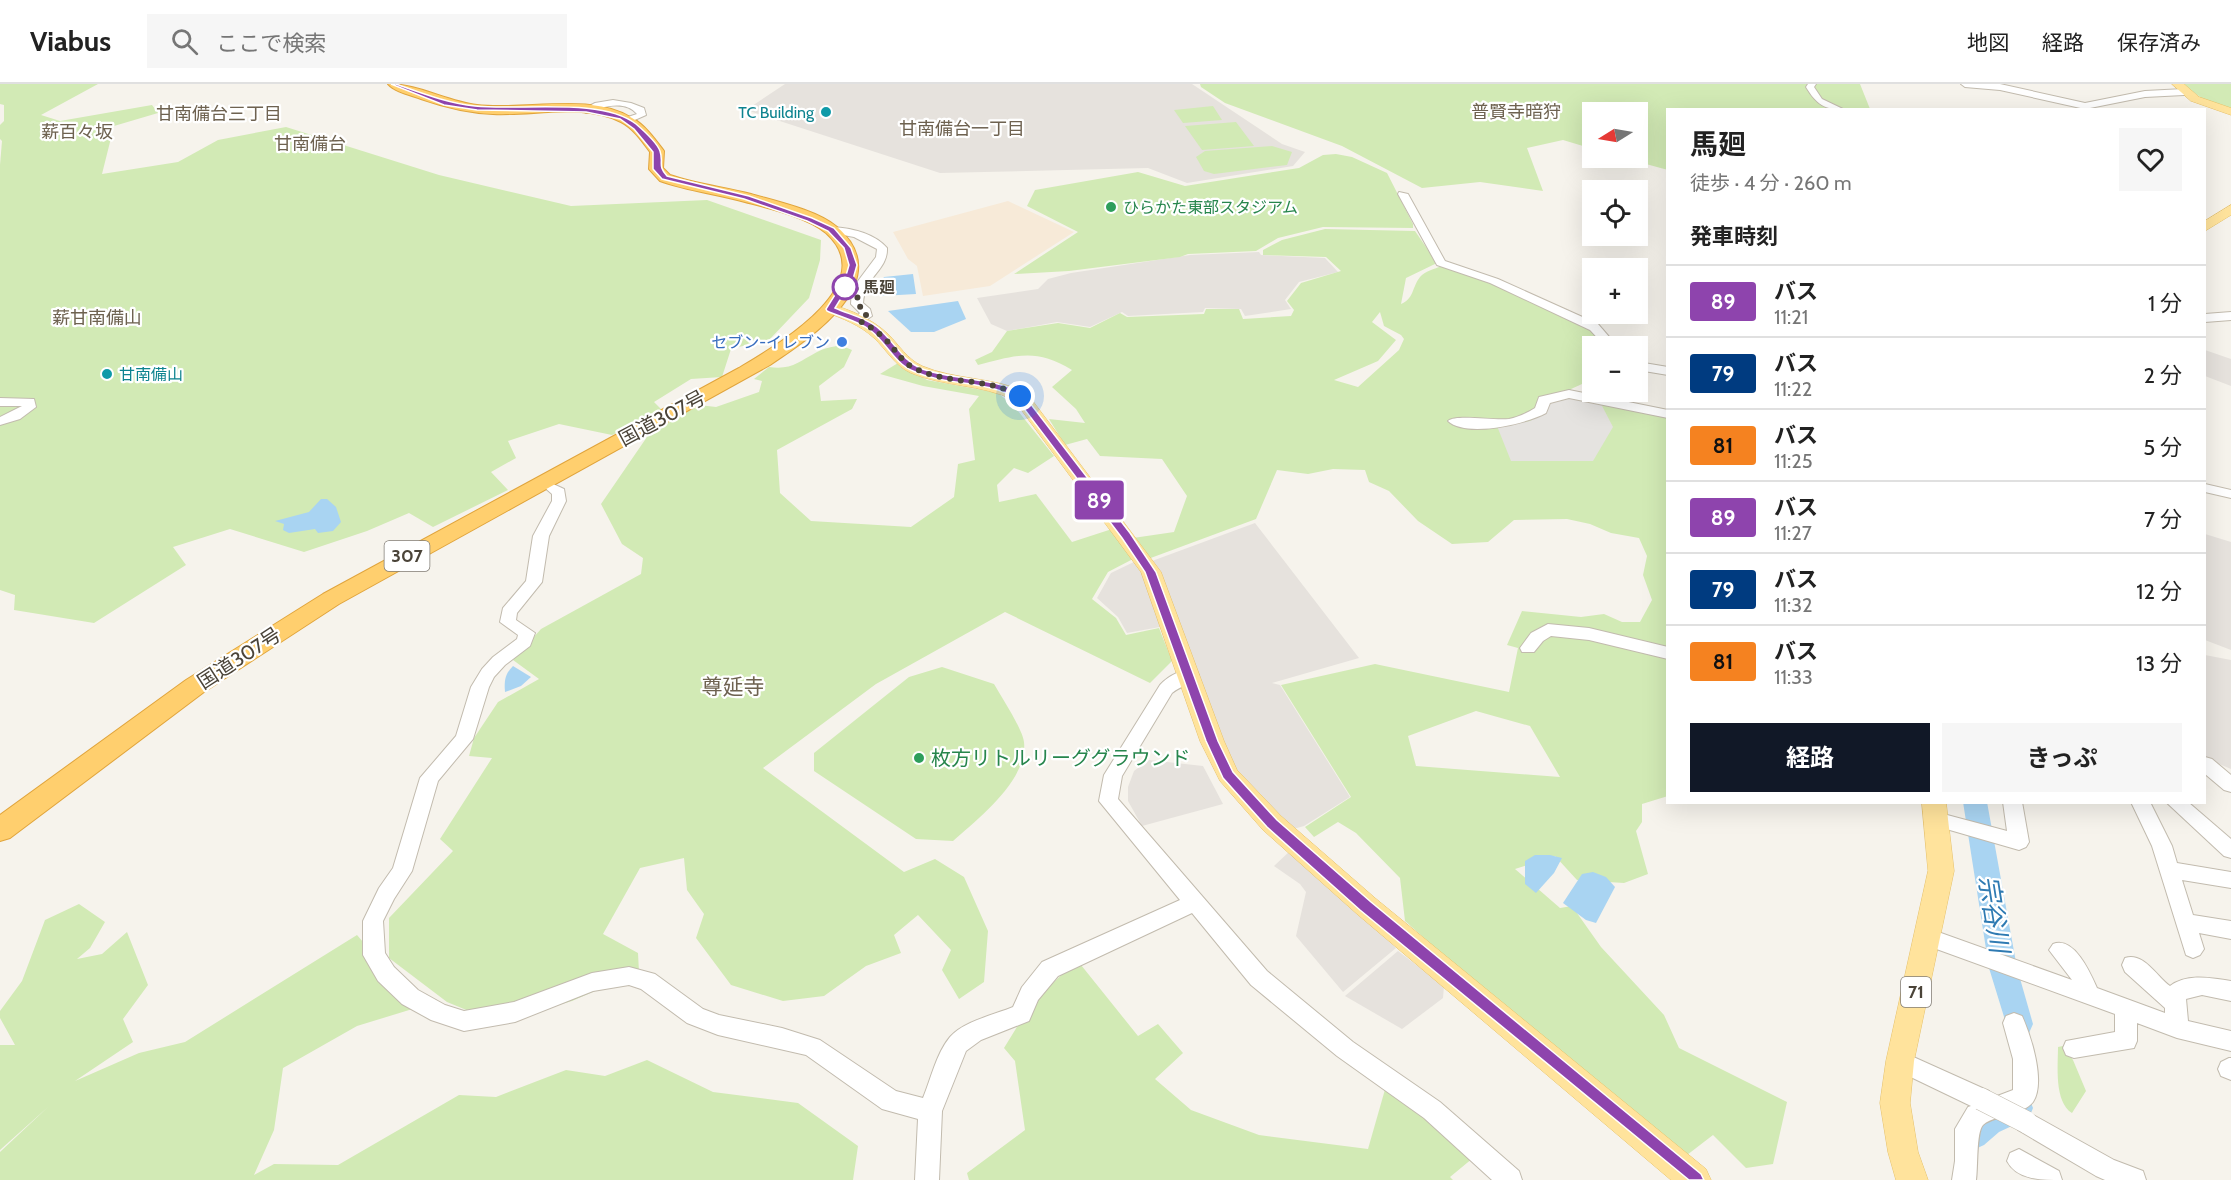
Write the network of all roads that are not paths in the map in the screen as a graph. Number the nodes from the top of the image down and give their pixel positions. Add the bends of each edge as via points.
1 (394, 84) edge
2 (1812, 84) edge
3 (1965, 84) edge
4 (2181, 88) edge
5 (1836, 108) edge
6 (2231, 112) edge
7 (1403, 194) dead end
8 (2231, 209) edge
9 (2206, 226) edge
10 (831, 230) junction
11 (830, 309) junction
12 (2231, 316) edge
13 (2206, 318) edge
14 (860, 321) junction
15 (1602, 336) edge
16 (1648, 368) edge
17 (1666, 371) edge
18 (0, 402) edge
19 (1666, 414) edge
20 (0, 421) edge
21 (1455, 421) dead end
22 (551, 487) dead end
23 (2206, 488) edge
24 (2231, 494) edge
25 (1528, 648) dead end
26 (1666, 653) edge
27 (1190, 675) junction
28 (2206, 765) edge
29 (2231, 785) edge
30 (2012, 804) edge
31 (2141, 804) edge
32 (2177, 804) edge
33 (1935, 811) edge
34 (0, 830) edge
35 (2231, 850) edge
36 (2169, 870) junction
37 (2231, 880) edge
38 (1194, 903) junction
39 (2184, 922) junction
40 (2231, 930) edge
41 (1927, 937) junction
42 (2060, 950) dead end
43 (2193, 950) dead end
44 (2133, 964) dead end
45 (2231, 992) edge
46 (2089, 996) junction
47 (2175, 1003) junction
48 (2126, 1010) junction
49 (2014, 1023) dead end
50 (2178, 1028) junction
51 (2231, 1041) edge
52 (2074, 1048) dead end
53 (1900, 1061) junction
54 (930, 1111) junction
55 (2019, 1161) dead end
56 (927, 1180) edge
57 (1510, 1180) edge
58 (1695, 1180) edge
59 (1912, 1180) edge
60 (1964, 1180) edge
61 (2050, 1180) edge
62 (2134, 1180) edge

1 - 10 highway, 国道307号 / 307 via 446,104 586,110 628,120 657,151 657,169 664,178 746,197
2 - 5 street via 1819,101
3 - 4 street via 2000,87 2085,106
4 - 6 main road via 2195,99
7 - 15 street via 1441,263 1494,281 1594,327
8 - 9 main road
10 - 11 highway, 国道307号 / 307 via 847,248 853,265
10 - 14 street via 856,235 882,248 882,257 858,289 857,304 866,312
11 - 14 main road
11 - 34 highway, 国道307号 / 307 via 818,323 746,372 331,599 195,686
12 - 13 street
14 - 27 main road via 872,327 915,369 1006,388 1020,396 1150,572
16 - 17 street
18 - 20 street via 29,402 23,411
19 - 21 street via 1569,394 1544,400 1541,410 1515,423
22 - 54 street via 559,492 559,501 541,536 534,582 509,612 508,622 527,633 524,642 488,673 464,739 429,778 402,871 373,921 374,955 386,974 410,997 439,1014 464,1021 515,1012 592,982 629,976 647,981 694,1016 812,1047 890,1101
23 - 24 street
25 - 26 street via 1548,630 1589,634
27 - 38 street via 1172,682 1166,690 1113,775 1108,801
27 - 58 main road via 1228,775 1272,823
28 - 29 street
30 - 33 street via 2019,842 1979,831
31 - 36 street
32 - 35 street
33 - 41 main road, 71 via 1941,872
36 - 37 street
36 - 39 street
38 - 54 street via 1050,969 1030,994 1021,1014 973,1033 958,1044
38 - 57 street via 1259,978 1345,1048 1432,1110
39 - 40 street
39 - 43 street
41 - 46 street
41 - 53 main road, 71
42 - 46 street via 2080,974
44 - 47 street
45 - 47 street via 2202,986 2178,991
46 - 48 street
47 - 50 street
48 - 50 street
48 - 52 street via 2127,1041
49 - 60 street via 2025,1060 2024,1096 1976,1115 1967,1129
50 - 51 street
53 - 59 main road, 71 via 1895,1103
53 - 62 street, bridge
54 - 56 street
55 - 61 street

